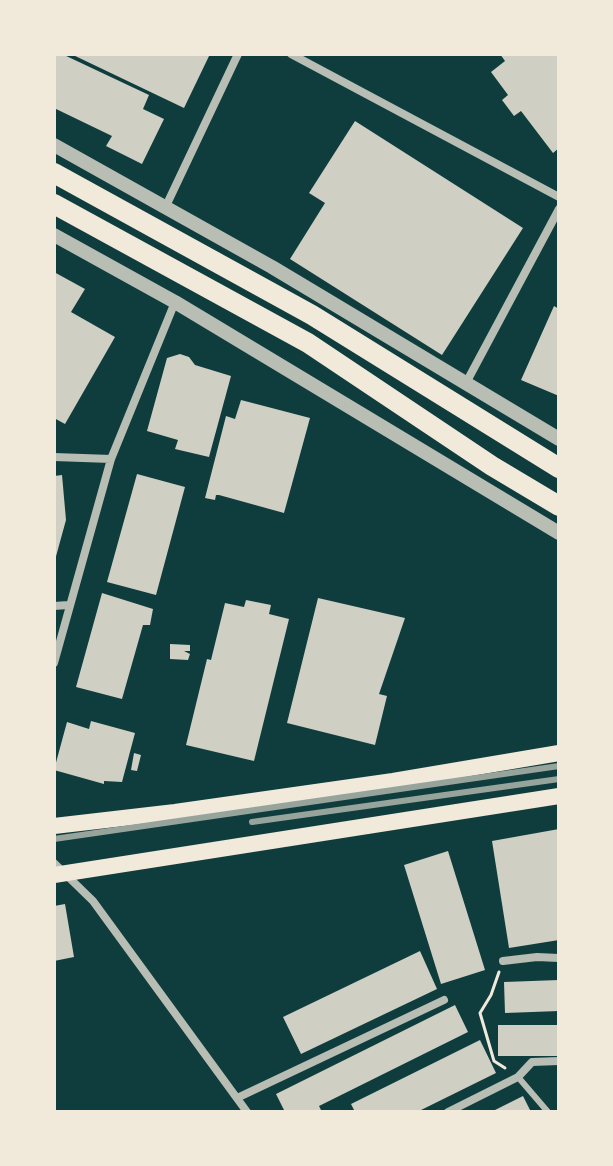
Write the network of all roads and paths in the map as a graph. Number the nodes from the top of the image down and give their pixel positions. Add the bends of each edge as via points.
1 (238, 54) edge
2 (291, 54) edge
3 (54, 145) edge
4 (54, 173) edge
5 (559, 197) edge
6 (54, 204) edge
7 (166, 206) junction
8 (559, 209) edge
9 (54, 235) edge
10 (175, 302) junction
11 (466, 383) junction
12 (559, 439) edge
13 (54, 457) edge
14 (111, 459) junction
15 (559, 468) edge
16 (559, 506) edge
17 (559, 533) edge
18 (68, 605) junction
19 (54, 606) edge
20 (54, 663) edge
21 (559, 753) edge
22 (559, 796) edge
23 (54, 826) edge
24 (58, 871) edge
25 (559, 958) edge
26 (503, 961) joint
27 (444, 1000) dead end
28 (559, 1061) edge
29 (518, 1077) junction
30 (237, 1098) junction
31 (247, 1112) edge
32 (448, 1112) edge
33 (548, 1112) edge

1 - 7 street
2 - 5 street
3 - 7 street
4 - 15 highway via 312,315
6 - 16 highway via 308,343
7 - 11 street
8 - 11 street
9 - 10 street
10 - 14 street
10 - 17 street
11 - 12 street
13 - 14 street
14 - 18 street
18 - 19 street
18 - 20 street
21 - 23 main road via 378,784
22 - 24 main road
24 - 30 street via 93,901
25 - 26 street
26 - 29 path via 480,1013 494,1061
27 - 30 street
28 - 29 street via 532,1062
29 - 32 street
29 - 33 lane
30 - 31 street

